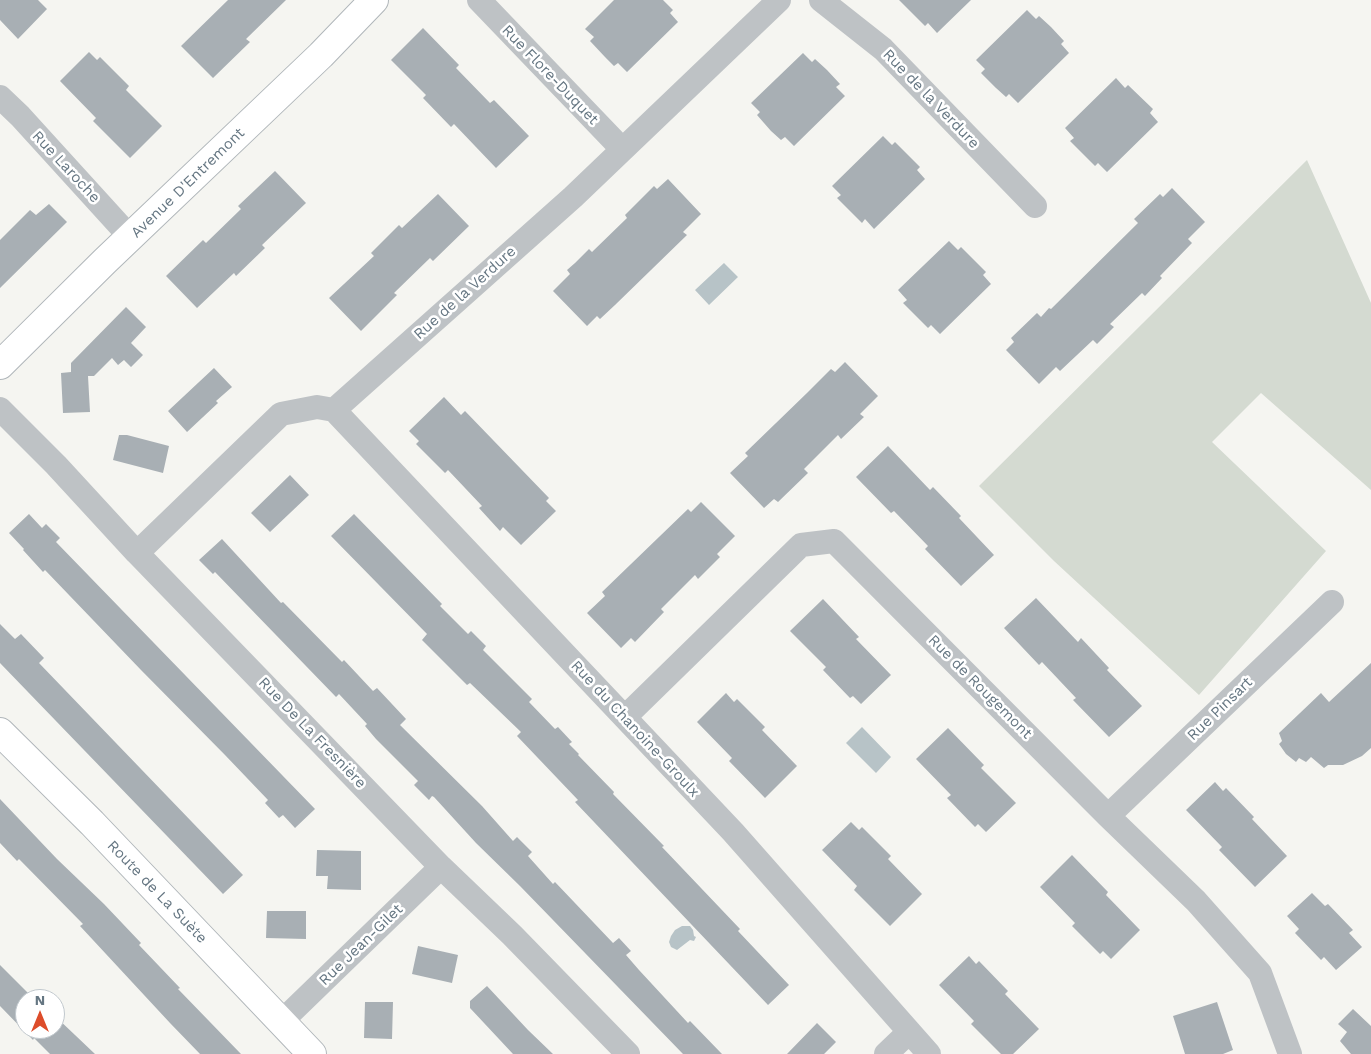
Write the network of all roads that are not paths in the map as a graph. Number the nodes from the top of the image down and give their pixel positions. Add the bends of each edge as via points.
1 (374, 0) edge
2 (479, 0) edge
3 (779, 0) edge
4 (820, 0) edge
5 (0, 97) edge
6 (622, 149) junction
7 (1035, 206) dead end
8 (131, 238) junction
9 (0, 365) edge
10 (0, 409) edge
11 (334, 410) junction
12 (137, 553) junction
13 (1332, 602) dead end
14 (625, 718) junction
15 (0, 732) edge
16 (1108, 816) junction
17 (441, 867) junction
18 (281, 1022) junction
19 (909, 1032) junction
20 (312, 1054) edge
21 (628, 1054) edge
22 (886, 1054) edge
23 (929, 1054) edge
24 (1290, 1054) edge

1 - 8 street, Avenue D'Entremont
2 - 6 street, Rue Flore-Duquet
3 - 6 street, Rue de la Verdure
4 - 7 street, Rue de la Verdure via 882,48
5 - 8 street, Rue Laroche
6 - 11 street, Rue de la Verdure via 573,197
8 - 9 street, Avenue D'Entremont
10 - 12 street, Rue De La Fresnière
11 - 12 street via 317,407 281,414
11 - 14 street, Rue du Chanoine-Groulx
12 - 17 street, Rue De La Fresnière
13 - 16 street, Rue Pinsart
14 - 16 street, Rue de Rougemont via 801,545 834,541
14 - 19 street, Rue du Chanoine-Groulx via 733,832
15 - 18 street, Route de La Suète via 92,823
16 - 24 street, Rue de Rougemont via 1196,901 1260,973
17 - 18 street, Rue Jean-Gilet
17 - 21 street, Rue De La Fresnière
18 - 20 street, Route de La Suète
19 - 22 street
19 - 23 street, Rue du Chanoine-Groulx

